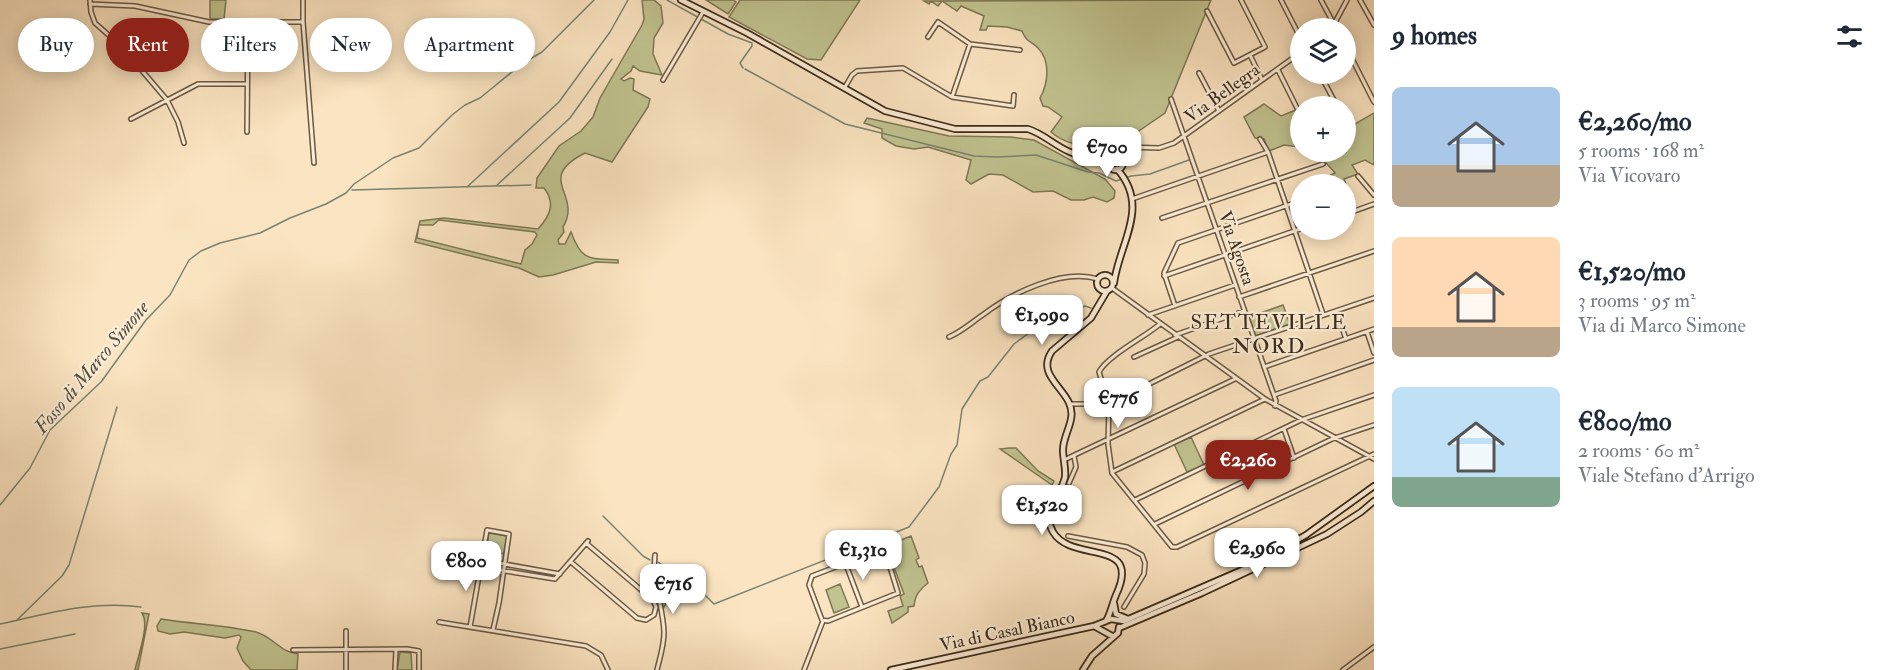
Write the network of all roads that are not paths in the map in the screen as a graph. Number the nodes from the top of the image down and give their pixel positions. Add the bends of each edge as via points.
1 (303, 0) edge
2 (681, 0) edge
3 (1240, 0) edge
4 (1281, 0) edge
5 (1321, 0) edge
6 (1347, 0) edge
7 (1360, 0) edge
8 (90, 2) edge
9 (1208, 11) dead end
10 (702, 16) junction
11 (1290, 18) edge
12 (1329, 18) edge
13 (1339, 18) edge
14 (201, 20) edge
15 (298, 22) edge
16 (303, 22) junction
17 (1374, 26) edge
18 (928, 38) dead end
19 (970, 44) junction
20 (1020, 50) dead end
21 (1250, 55) junction
22 (1290, 60) edge
23 (1356, 67) edge
24 (1277, 69) junction
25 (247, 72) edge
26 (1199, 73) dead end
27 (663, 80) dead end
28 (1262, 80) junction
29 (247, 84) junction
30 (844, 89) junction
31 (1014, 96) dead end
32 (1291, 96) edge
33 (952, 97) junction
34 (1171, 99) dead end
35 (168, 100) junction
36 (1374, 102) edge
37 (1219, 111) junction
38 (131, 119) dead end
39 (247, 132) dead end
40 (1184, 136) junction
41 (1260, 138) dead end
42 (184, 143) dead end
43 (1268, 152) junction
44 (1116, 157) junction
45 (1100, 160) junction
46 (314, 163) dead end
47 (1323, 164) dead end
48 (1110, 166) junction
49 (1120, 167) junction
50 (1198, 176) junction
51 (1358, 176) dead end
52 (1277, 179) junction
53 (1374, 195) edge
54 (1132, 199) junction
55 (1207, 203) junction
56 (1374, 204) edge
57 (1290, 205) edge
58 (1286, 206) junction
59 (1356, 210) edge
60 (1290, 217) edge
61 (1162, 218) dead end
62 (1216, 230) junction
63 (1290, 233) edge
64 (1298, 240) edge
65 (1374, 251) edge
66 (1225, 255) junction
67 (1117, 267) junction
68 (1309, 273) junction
69 (1108, 275) junction
70 (1164, 276) junction
71 (1098, 279) junction
72 (1235, 285) junction
73 (1111, 288) junction
74 (1099, 289) junction
75 (1239, 297) junction
76 (1101, 298) junction
77 (1374, 298) edge
78 (1175, 306) junction
79 (1244, 311) junction
80 (1336, 311) junction
81 (1148, 315) junction
82 (1323, 315) junction
83 (1160, 324) junction
84 (1374, 329) edge
85 (1367, 332) junction
86 (1177, 336) junction
87 (949, 337) dead end
88 (1254, 339) junction
89 (1346, 339) junction
90 (1374, 353) edge
91 (1207, 355) junction
92 (1134, 357) dead end
93 (1374, 360) edge
94 (1264, 367) junction
95 (1235, 379) junction
96 (1274, 395) junction
97 (1374, 395) edge
98 (1265, 399) junction
99 (1070, 404) junction
100 (1109, 404) junction
101 (1275, 406) junction
102 (1301, 420) junction
103 (1374, 425) edge
104 (1284, 429) junction
105 (1335, 438) junction
106 (1108, 440) junction
107 (1374, 454) edge
108 (1074, 456) junction
109 (1368, 456) junction
110 (1294, 458) junction
111 (1374, 459) edge
112 (1064, 460) junction
113 (1112, 472) junction
114 (1069, 483) dead end
115 (1374, 486) edge
116 (1059, 492) junction
117 (1066, 494) dead end
118 (1135, 500) junction
119 (1374, 501) edge
120 (1154, 524) junction
121 (1068, 536) dead end
122 (1090, 540) junction
123 (1089, 550) junction
124 (655, 555) dead end
125 (482, 560) junction
126 (571, 562) junction
127 (845, 562) junction
128 (504, 564) junction
129 (481, 567) junction
130 (536, 569) junction
131 (503, 571) junction
132 (560, 574) junction
133 (535, 576) junction
134 (1115, 599) junction
135 (862, 607) junction
136 (1124, 607) dead end
137 (1112, 608) junction
138 (1128, 619) junction
139 (823, 621) junction
140 (1106, 621) junction
141 (1115, 621) junction
142 (439, 622) dead end
143 (1094, 626) junction
144 (470, 627) junction
145 (1119, 628) junction
146 (493, 630) junction
147 (346, 631) dead end
148 (1105, 632) junction
149 (1114, 635) junction
150 (1104, 644) junction
151 (1374, 647) edge
152 (293, 650) dead end
153 (346, 650) junction
154 (396, 650) junction
155 (346, 670) edge
156 (395, 670) edge
157 (419, 670) edge
158 (608, 670) edge
159 (657, 670) edge
160 (806, 670) edge
161 (891, 670) edge
162 (1083, 670) edge
163 (1343, 670) edge

1 - 16 street
2 - 10 street
3 - 21 street via 1265,47
4 - 11 street
5 - 12 street
6 - 13 street
7 - 17 street
8 - 14 street
8 - 35 street via 95,23 121,46
9 - 21 street via 1234,63
10 - 27 street
10 - 30 street via 747,33
15 - 16 street
16 - 46 street
18 - 19 street via 938,22
19 - 20 street
19 - 33 street
21 - 28 street
22 - 24 street, Via Bellegra
23 - 36 street
24 - 28 street, Via Bellegra
24 - 32 street
25 - 29 street
26 - 37 street
28 - 37 street, Via Bellegra
29 - 35 street via 200,84
29 - 39 street
30 - 33 street via 856,71 901,68
30 - 45 street via 891,114 955,129 1028,129 1070,152
31 - 33 street via 1013,106
34 - 40 street, Via Agosta
35 - 38 street
35 - 42 street
37 - 40 street, Via Bellegra
40 - 44 street, Via Bellegra via 1163,147 1129,146
40 - 50 street, Via Agosta
41 - 43 street
43 - 50 street
43 - 52 street
44 - 45 street
44 - 48 street
44 - 49 street
45 - 48 street
47 - 52 street
48 - 49 street
49 - 54 street
50 - 54 street
50 - 55 street, Via Agosta
51 - 53 street
52 - 55 street
52 - 58 street
54 - 67 street via 1131,226
55 - 61 street
55 - 62 street, Via Agosta
56 - 59 street
57 - 58 street
58 - 60 street
58 - 62 street
62 - 66 street, Via Agosta
62 - 70 street via 1178,243
63 - 66 street
64 - 68 street
65 - 68 street
66 - 70 street
66 - 72 street, Via Agosta
67 - 69 street
67 - 73 street
68 - 75 street
68 - 82 street
69 - 71 street
69 - 73 street via 1112,278
70 - 78 street
71 - 74 street
71 - 87 street via 1073,277 1042,283
72 - 75 street, Via Agosta
72 - 78 street
73 - 74 street
73 - 76 street
73 - 81 street
74 - 76 street
75 - 79 street, Via Agosta
76 - 99 street via 1091,318 1055,347 1048,358 1050,377
77 - 80 street
78 - 81 street
79 - 86 street
79 - 88 street, Via Agosta
80 - 82 street
80 - 89 street
81 - 83 street
82 - 88 street
83 - 86 street
83 - 100 street via 1100,369
84 - 85 street
85 - 89 street
85 - 90 street
86 - 91 street
86 - 92 street
88 - 91 street
88 - 94 street, Via Agosta
89 - 94 street
91 - 95 street
91 - 100 street
93 - 96 street
94 - 96 street, Via Agosta
95 - 98 street
95 - 106 street
96 - 101 street, Via Agosta
97 - 102 street
98 - 101 street
98 - 113 street
99 - 100 street
99 - 112 street
100 - 106 street
101 - 102 street
102 - 104 street
102 - 105 street
103 - 105 street
104 - 110 street
104 - 118 street
105 - 109 street
105 - 110 street
106 - 108 street
106 - 113 street
107 - 109 street
108 - 112 street
108 - 114 street via 1076,467
109 - 111 street
109 - 120 street via 1175,547
110 - 120 street
112 - 116 street via 1065,477
113 - 118 street
115 - 138 street via 1270,556
116 - 117 street
116 - 123 street via 1050,512 1053,532 1067,546
118 - 120 street
119 - 145 street via 1327,534
121 - 122 street
122 - 123 street
122 - 136 street via 1130,548 1143,558 1144,574
123 - 134 street via 1108,555 1120,565 1123,576
124 - 159 street via 664,633
125 - 128 street
125 - 128 street via 487,530 509,534
125 - 129 street
126 - 126 street via 587,542 653,600 654,615 646,620 637,618
126 - 132 street
127 - 135 street
127 - 135 street via 880,550 886,554 899,592
127 - 139 street via 815,573 809,580
128 - 130 street
128 - 131 street
129 - 131 street
129 - 144 street
130 - 132 street
130 - 133 street
131 - 133 street
131 - 146 street
132 - 133 street via 554,579
134 - 137 street
134 - 138 street via 1116,614
135 - 139 street
137 - 140 street
137 - 141 street
138 - 141 street
139 - 160 street
140 - 141 street, Via di Casal Bianco
140 - 143 street, Via di Casal Bianco
140 - 148 street
141 - 145 street
142 - 144 street
143 - 148 street, Via di Casal Bianco
143 - 161 street, Via di Casal Bianco
144 - 146 street
145 - 149 street
146 - 158 street via 590,647 601,655
147 - 153 street
148 - 149 street
148 - 150 street
149 - 150 street
150 - 162 street
151 - 163 street
152 - 153 street
153 - 154 street
153 - 155 street
154 - 156 street
154 - 157 street via 419,651

